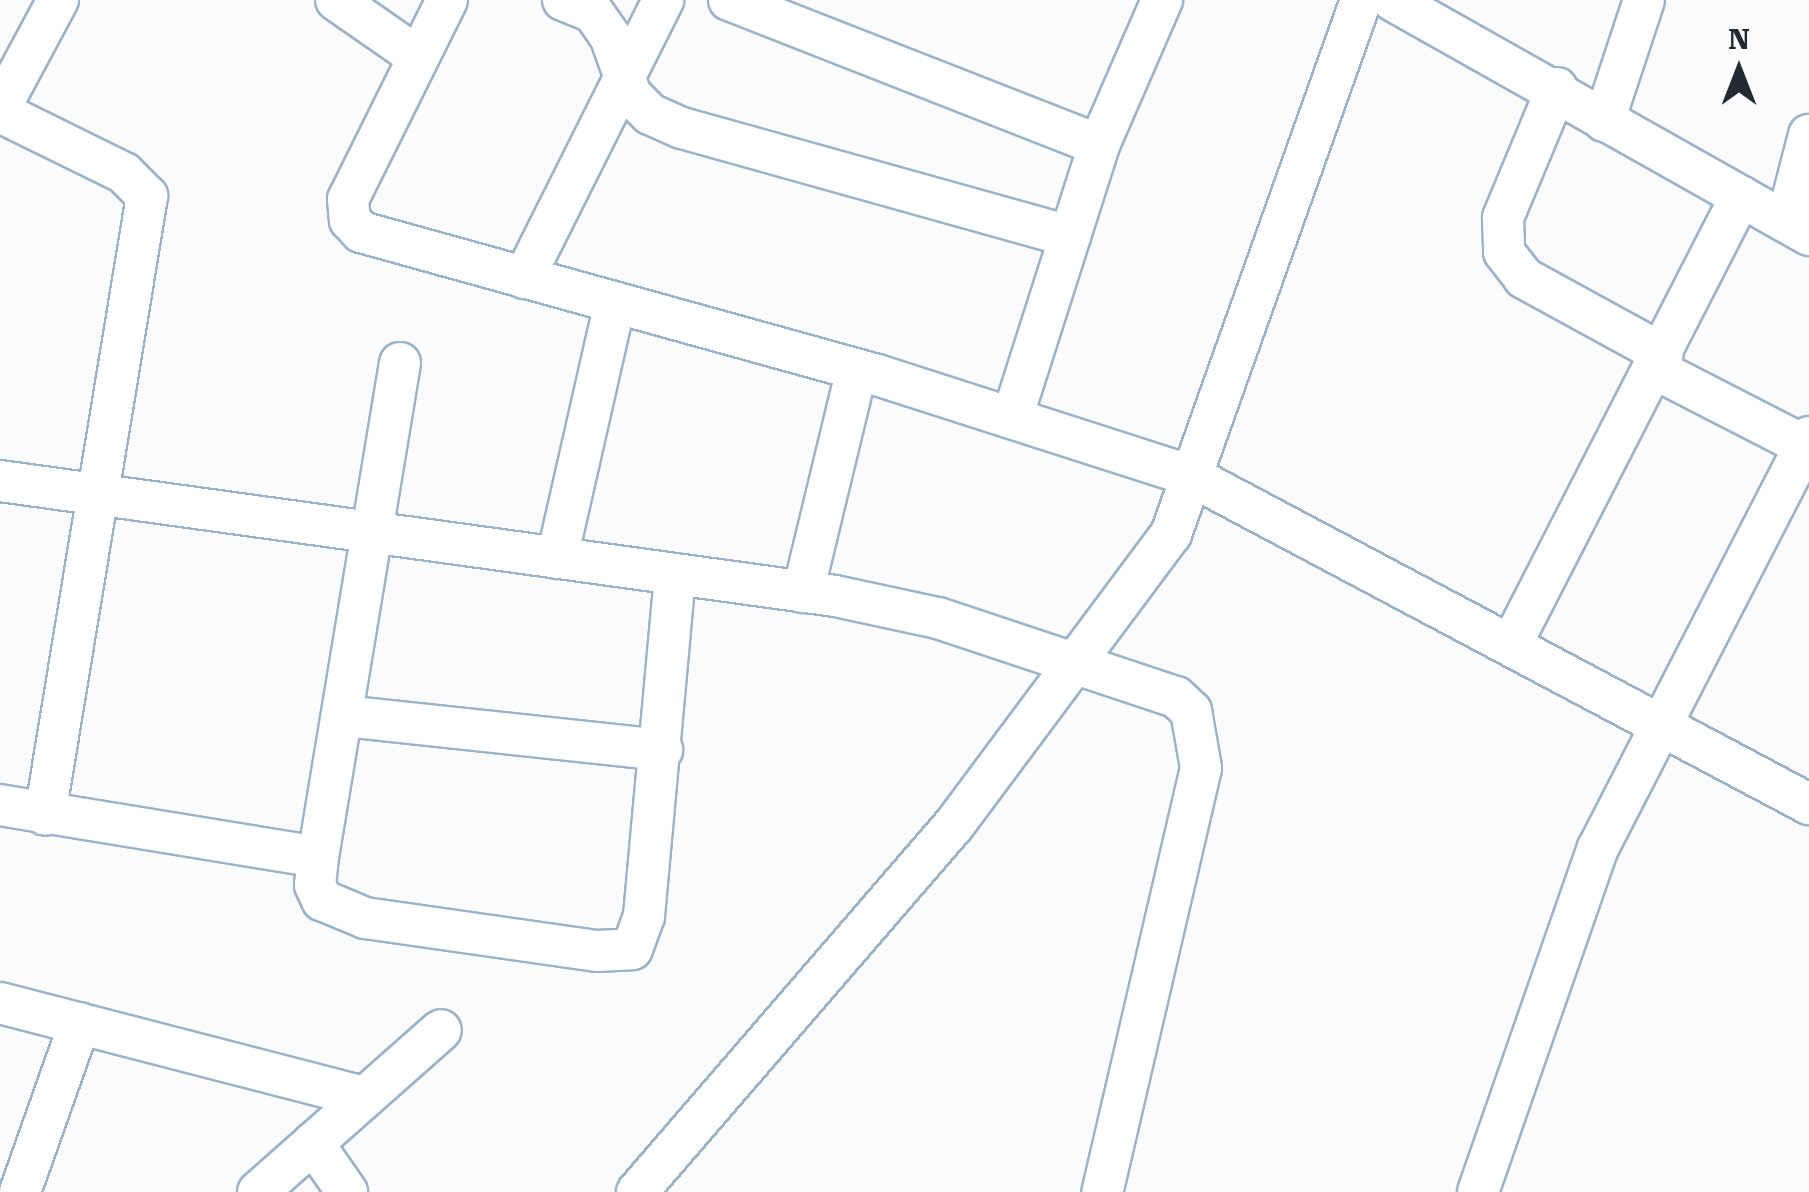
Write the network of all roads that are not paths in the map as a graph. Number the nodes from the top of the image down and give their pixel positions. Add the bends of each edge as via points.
1 (58, 0) edge
2 (336, 0) edge
3 (447, 0) edge
4 (563, 0) edge
5 (664, 0) edge
6 (729, 0) edge
7 (1162, 0) edge
8 (1361, 0) edge
9 (1392, 0) edge
10 (1644, 0) edge
11 (418, 57) junction
12 (625, 82) junction
13 (1557, 88) junction
14 (0, 110) edge
15 (1604, 121) junction
16 (1809, 134) edge
17 (1100, 145) junction
18 (1741, 196) junction
19 (1798, 228) edge
20 (1070, 236) junction
21 (524, 278) junction
22 (615, 303) junction
23 (1659, 361) junction
24 (400, 362) dead end
25 (857, 369) junction
26 (1012, 418) junction
27 (1808, 444) edge
28 (1191, 476) junction
29 (0, 480) edge
30 (98, 494) junction
31 (370, 532) junction
32 (557, 558) junction
33 (674, 574) junction
34 (803, 592) junction
35 (1511, 645) junction
36 (1075, 662) junction
37 (344, 716) junction
38 (1660, 724) junction
39 (662, 750) junction
40 (1809, 804) edge
41 (0, 805) edge
42 (44, 815) junction
43 (318, 857) junction
44 (0, 1002) edge
45 (80, 1024) junction
46 (440, 1030) dead end
47 (364, 1098) junction
48 (314, 1143) junction
49 (20, 1192) edge
50 (258, 1192) edge
51 (347, 1192) edge
52 (637, 1192) edge
53 (1102, 1192) edge
54 (1478, 1192) edge

1 - 14 street
2 - 11 street
3 - 11 street
4 - 12 street via 593,12 610,36
5 - 12 street
6 - 17 street
7 - 17 street
8 - 28 street
9 - 13 street
10 - 15 street
11 - 21 street via 348,199 350,220 360,232
12 - 20 street via 650,114 682,128
12 - 21 street
13 - 15 street
13 - 23 street via 1503,218 1504,252 1524,278
14 - 30 street via 124,172 147,196
15 - 18 street
16 - 19 street
17 - 20 street
18 - 19 street
18 - 23 street
20 - 26 street
21 - 22 street
22 - 25 street
22 - 32 street
23 - 27 street
23 - 35 street
24 - 31 street
25 - 26 street
25 - 34 street
26 - 28 street
27 - 38 street
28 - 35 street
28 - 36 street via 1170,534
29 - 30 street
30 - 31 street
30 - 42 street
31 - 32 street
31 - 37 street
32 - 33 street
33 - 34 street
33 - 39 street
34 - 36 street via 938,618
35 - 38 street
36 - 52 street via 954,825
36 - 53 street via 1176,697 1191,711 1201,743 1201,768
37 - 39 street
37 - 43 street
38 - 40 street
38 - 54 street via 1598,848
39 - 43 street via 642,937 632,949 597,950 342,912 322,900
41 - 42 street
42 - 43 street
44 - 45 street
45 - 47 street
45 - 49 street
46 - 47 street
47 - 48 street
48 - 50 street
48 - 51 street

